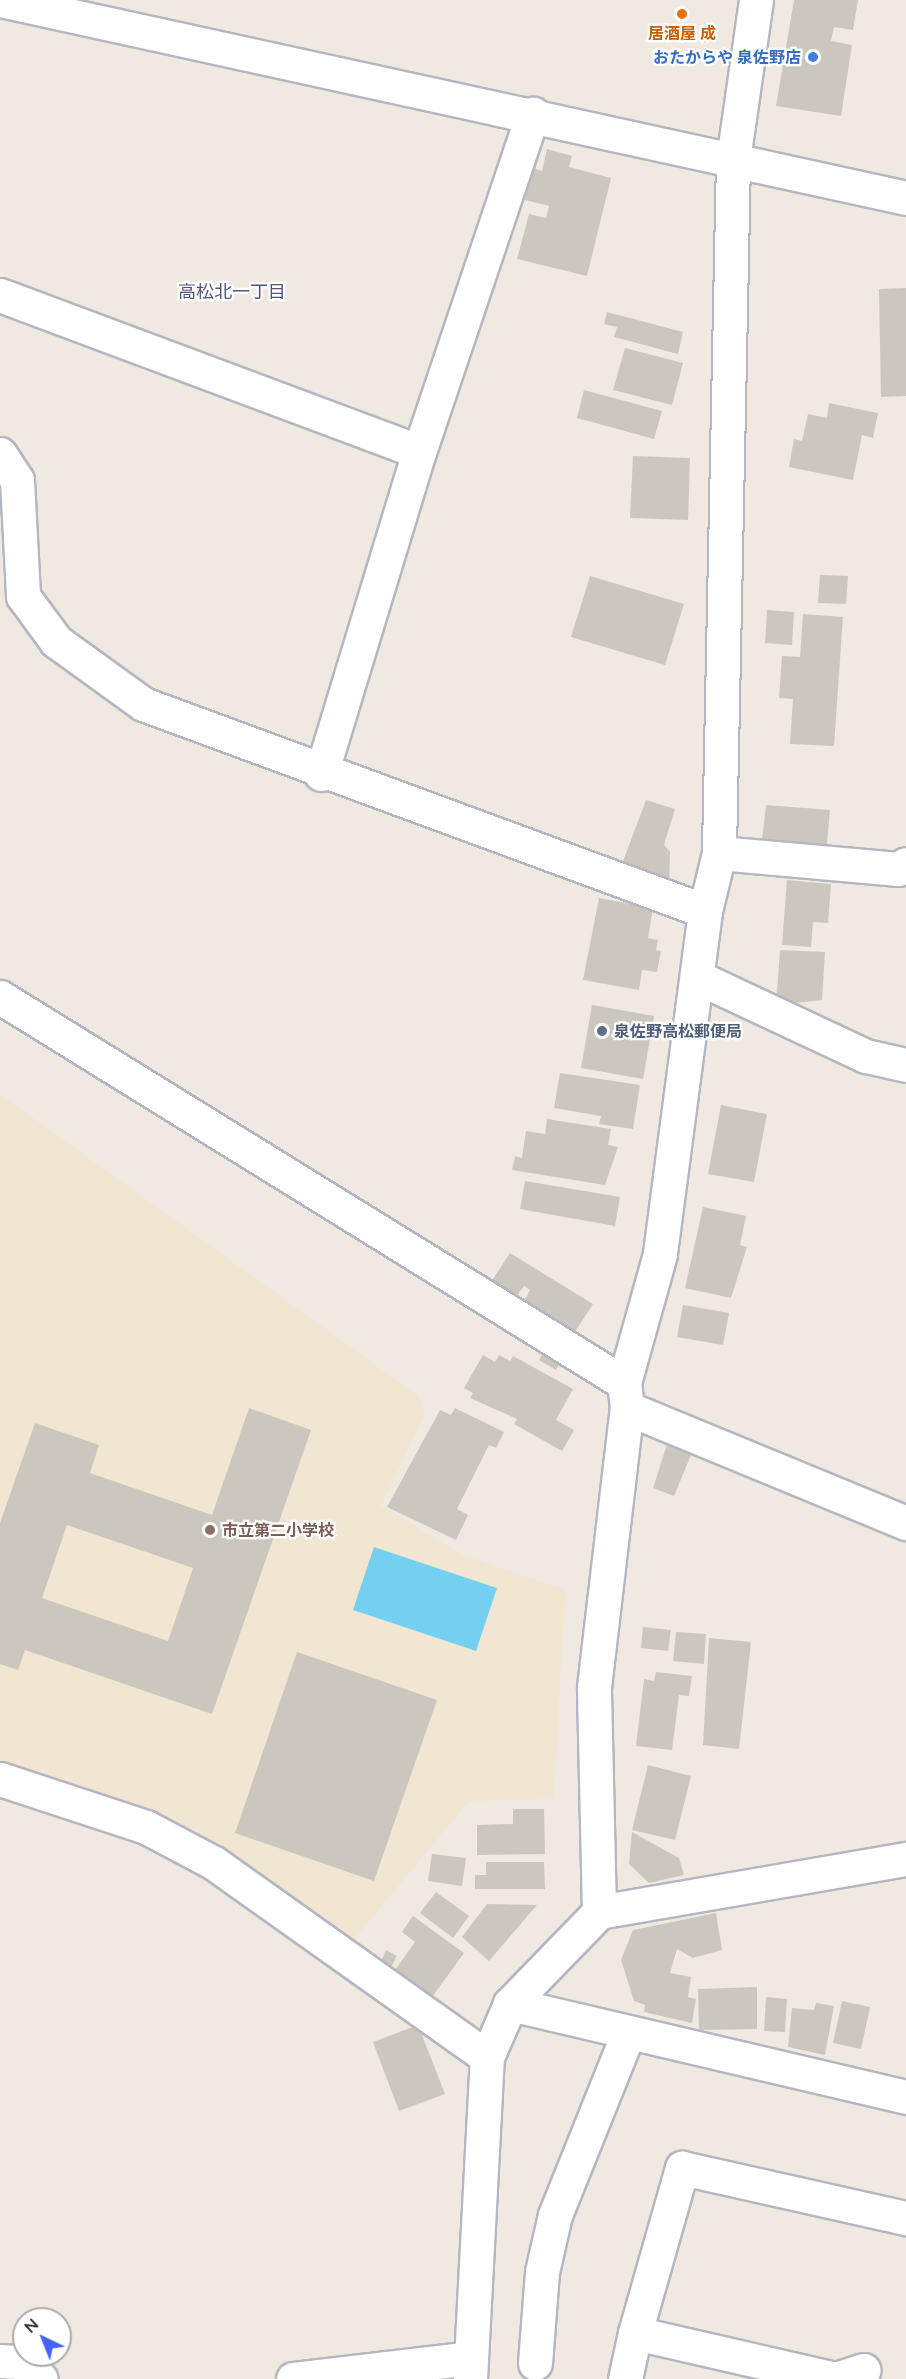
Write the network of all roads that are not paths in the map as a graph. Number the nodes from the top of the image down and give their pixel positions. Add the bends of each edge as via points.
1 (0, 0) edge
2 (756, 0) edge
3 (533, 114) junction
4 (733, 159) junction
5 (906, 198) edge
6 (0, 295) edge
7 (418, 452) junction
8 (0, 454) edge
9 (9, 532) edge
10 (321, 774) junction
11 (719, 853) junction
12 (906, 864) edge
13 (705, 911) junction
14 (697, 977) junction
15 (0, 997) edge
16 (906, 1065) edge
17 (625, 1395) junction
18 (906, 1523) edge
19 (0, 1779) edge
20 (906, 1859) edge
21 (598, 1912) junction
22 (510, 2004) junction
23 (628, 2033) junction
24 (487, 2057) junction
25 (906, 2097) edge
26 (906, 2218) edge
27 (635, 2333) junction
28 (0, 2361) edge
29 (535, 2363) dead end
30 (471, 2368) edge
31 (864, 2370) dead end
32 (41, 2379) edge
33 (292, 2379) edge
34 (625, 2379) edge

1 - 3 street
2 - 4 street
3 - 4 street
3 - 7 street
4 - 5 street
4 - 11 street
6 - 7 street
7 - 10 street
8 - 9 street via 17,480
9 - 10 street via 23,596 56,641 143,704
10 - 13 street
11 - 12 street via 898,869
11 - 13 street
13 - 14 street
14 - 16 street via 866,1056
14 - 17 street via 660,1254
15 - 17 street
17 - 18 street
17 - 21 street via 594,1687
19 - 24 street via 146,1827 214,1863
20 - 21 street
21 - 22 street
22 - 23 street
22 - 24 street
23 - 25 street
23 - 29 street via 555,2215 542,2272
24 - 30 street
26 - 27 street via 682,2168
27 - 31 street via 836,2379
27 - 34 street
28 - 32 street via 22,2362
30 - 33 street

